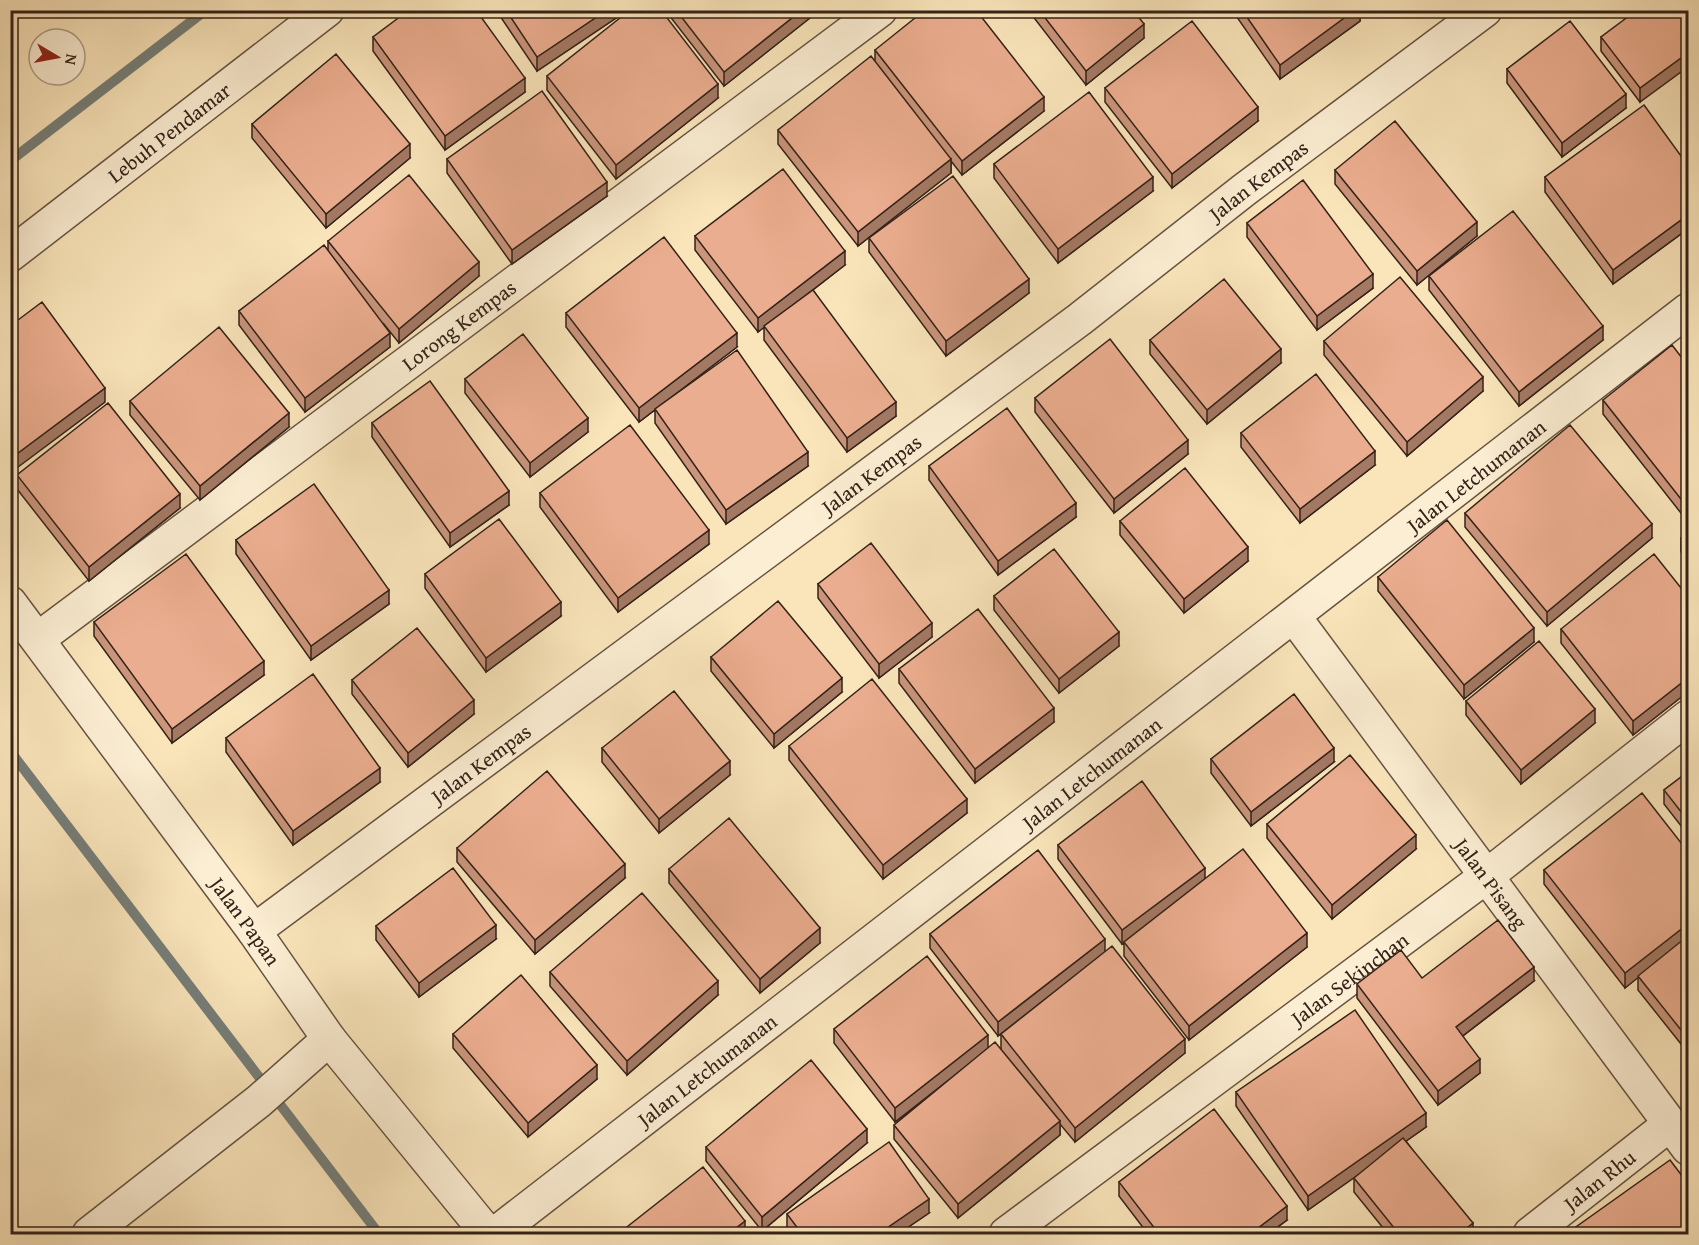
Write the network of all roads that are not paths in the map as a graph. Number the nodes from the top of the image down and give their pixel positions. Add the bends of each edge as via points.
1 (327, 10) edge
2 (880, 10) edge
3 (1485, 10) edge
4 (10, 255) edge
5 (1689, 310) edge
6 (10, 603) edge
7 (1295, 618) junction
8 (38, 639) junction
9 (1689, 717) edge
10 (1488, 875) junction
11 (254, 931) junction
12 (329, 1039) junction
13 (1679, 1136) edge
14 (89, 1234) edge
15 (488, 1234) edge
16 (495, 1234) edge
17 (1006, 1234) edge
18 (1530, 1234) edge

1 - 4 street, Lebuh Pendamar
2 - 8 street, Lorong Kempas
3 - 11 street, Jalan Kempas via 1244,190 1080,319
5 - 7 street, Jalan Letchumanan
6 - 8 street, Jalan Papan
7 - 10 street, Jalan Pisang
7 - 16 street, Jalan Letchumanan
8 - 11 street, Jalan Papan
9 - 10 street, Jalan Sekinchan
10 - 13 street, Jalan Pisang
10 - 17 street, Jalan Sekinchan
11 - 12 street, Jalan Papan
12 - 14 street via 259,1101
12 - 15 street, Jalan Papan
13 - 18 street, Jalan Rhu

